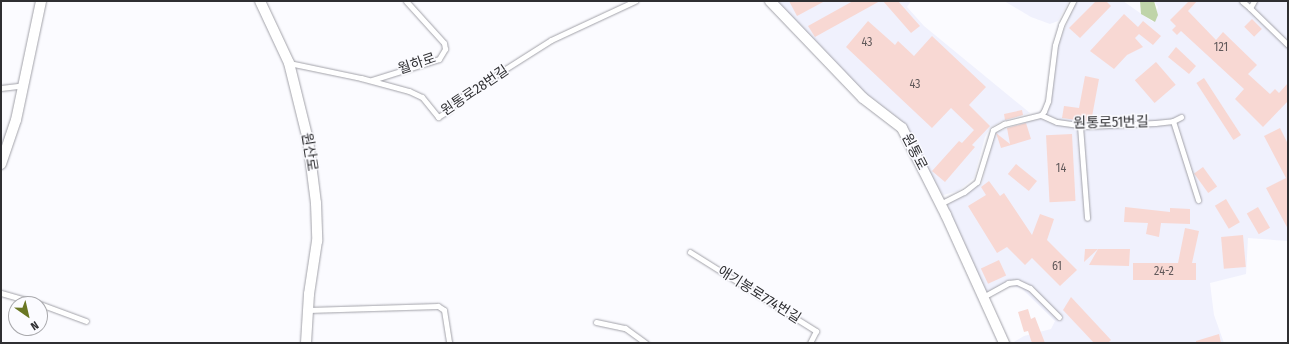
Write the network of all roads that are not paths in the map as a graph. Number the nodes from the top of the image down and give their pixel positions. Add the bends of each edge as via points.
1 (41, 1) edge
2 (260, 1) edge
3 (406, 1) edge
4 (635, 1) edge
5 (770, 1) edge
6 (1073, 1) edge
7 (1242, 1) edge
8 (1254, 1) edge
9 (1250, 8) junction
10 (1288, 45) edge
11 (289, 63) junction
12 (371, 80) junction
13 (24, 85) junction
14 (1, 88) edge
15 (1041, 115) junction
16 (1181, 117) dead end
17 (1174, 121) junction
18 (1080, 126) junction
19 (1, 164) edge
20 (1198, 200) dead end
21 (940, 204) junction
22 (1087, 218) dead end
23 (690, 252) dead end
24 (1, 293) edge
25 (11, 296) edge
26 (982, 297) junction
27 (48, 307) edge
28 (308, 310) junction
29 (1059, 317) dead end
30 (86, 321) dead end
31 (596, 322) dead end
32 (306, 343) edge
33 (449, 343) edge
34 (646, 343) edge
35 (810, 343) edge
36 (1004, 343) edge

1 - 13 street
2 - 11 street, 원산로
3 - 12 lane, 월하로 via 444,43 445,49 438,59
4 - 12 lane, 원통로28번길 via 551,40 458,99 449,110 438,117 422,97
5 - 21 street, 원통로 via 863,98 902,128
6 - 15 lane via 1055,45 1048,101
7 - 9 lane
8 - 9 lane
9 - 10 lane
11 - 12 lane, 원통로28번길
11 - 28 street, 원산로 via 308,140 318,220
13 - 14 lane
13 - 19 street via 16,120
15 - 18 lane, 원통로51번길 via 1056,122
15 - 21 lane via 1004,124 993,130 977,182
16 - 17 lane, 원통로51번길
17 - 18 lane, 원통로51번길
17 - 20 lane
18 - 22 lane
21 - 26 street, 원통로
23 - 35 lane, 애기봉로774번길 via 816,331
24 - 25 lane
26 - 29 lane via 1008,283 1017,282 1030,288
26 - 36 street, 원통로
27 - 30 lane
28 - 32 street, 원산로
28 - 33 lane via 438,306 444,310
31 - 34 lane via 625,328

